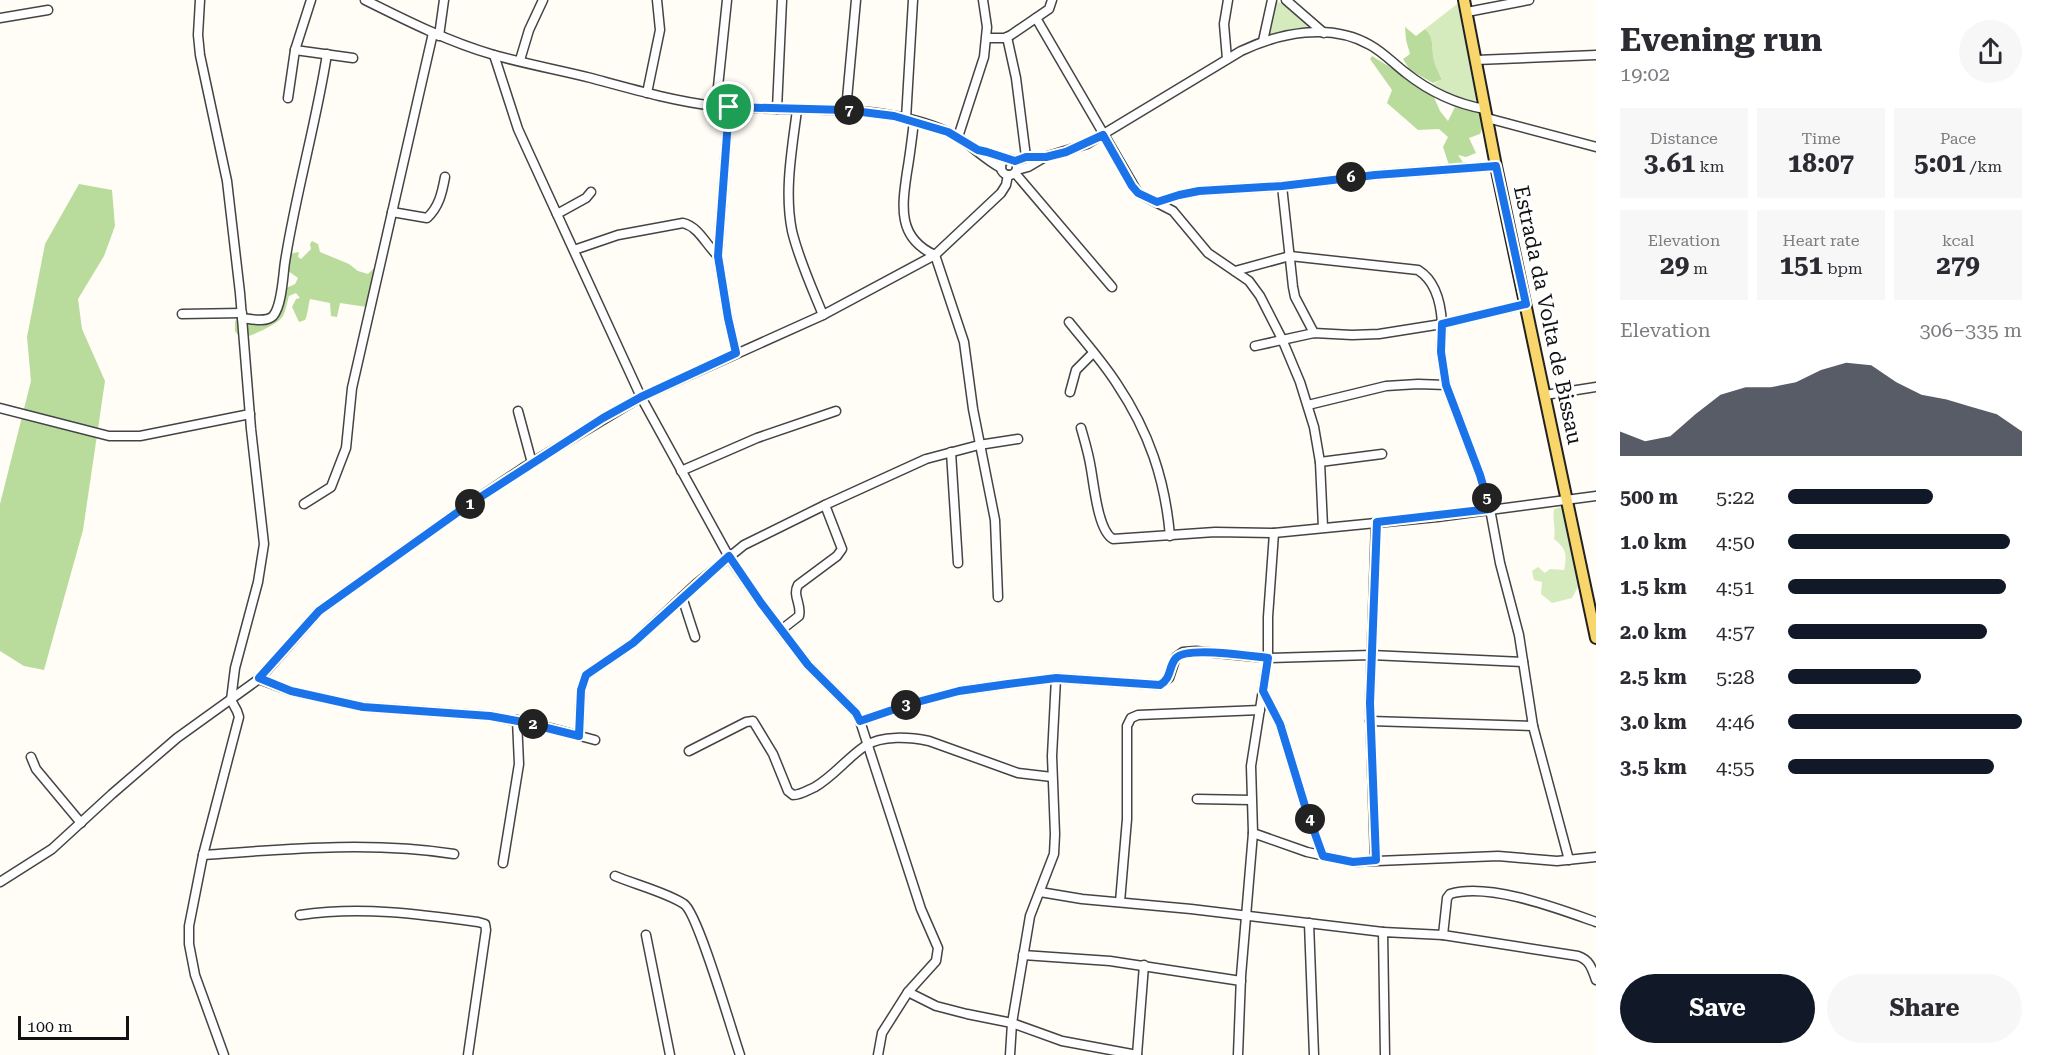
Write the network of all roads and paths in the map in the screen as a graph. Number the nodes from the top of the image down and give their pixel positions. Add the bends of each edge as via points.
1 (200, 0) edge
2 (311, 0) edge
3 (365, 0) edge
4 (444, 0) edge
5 (543, 0) edge
6 (657, 0) edge
7 (727, 0) edge
8 (782, 0) edge
9 (856, 0) edge
10 (913, 0) edge
11 (983, 0) edge
12 (1052, 0) edge
13 (1228, 0) edge
14 (1272, 0) edge
15 (1286, 0) edge
16 (1464, 0) edge
17 (1529, 0) edge
18 (48, 10) dead end
19 (1467, 12) junction
20 (0, 18) edge
21 (1036, 18) junction
22 (1324, 33) junction
23 (436, 34) junction
24 (1007, 37) junction
25 (987, 38) junction
26 (1263, 40) junction
27 (295, 50) junction
28 (327, 54) junction
29 (494, 55) junction
30 (1596, 56) edge
31 (353, 58) dead end
32 (1227, 58) junction
33 (520, 60) junction
34 (1476, 60) junction
35 (647, 93) junction
36 (288, 98) dead end
37 (716, 106) junction
38 (729, 107) junction
39 (777, 109) junction
40 (797, 110) junction
41 (846, 110) junction
42 (1486, 113) junction
43 (910, 120) junction
44 (1103, 135) junction
45 (957, 137) junction
46 (1596, 147) edge
47 (1026, 157) junction
48 (1046, 157) junction
49 (1496, 166) junction
50 (1010, 168) junction
51 (446, 177) dead end
52 (1282, 186) junction
53 (591, 192) dead end
54 (1157, 202) junction
55 (392, 212) junction
56 (557, 214) junction
57 (574, 250) junction
58 (935, 255) junction
59 (718, 256) junction
60 (1290, 256) junction
61 (1234, 271) junction
62 (1112, 287) dead end
63 (1526, 304) junction
64 (182, 314) dead end
65 (823, 315) junction
66 (242, 316) junction
67 (1069, 322) dead end
68 (1442, 324) junction
69 (1314, 333) junction
70 (1282, 339) junction
71 (1255, 346) dead end
72 (736, 353) junction
73 (1093, 353) junction
74 (1446, 385) junction
75 (1596, 387) edge
76 (1070, 392) dead end
77 (1545, 395) junction
78 (641, 397) junction
79 (1308, 405) junction
80 (0, 408) edge
81 (518, 411) dead end
82 (836, 411) dead end
83 (250, 414) junction
84 (1081, 428) dead end
85 (1018, 440) dead end
86 (979, 445) junction
87 (951, 452) junction
88 (1382, 454) dead end
89 (1320, 462) junction
90 (532, 463) junction
91 (681, 471) junction
92 (1596, 496) edge
93 (1568, 501) junction
94 (304, 504) dead end
95 (825, 505) junction
96 (1490, 509) junction
97 (1377, 522) junction
98 (1323, 527) junction
99 (1274, 533) junction
100 (1170, 536) junction
101 (729, 556) junction
102 (958, 563) dead end
103 (682, 597) junction
104 (998, 597) dead end
105 (781, 630) junction
106 (695, 637) dead end
107 (1596, 638) edge
108 (1371, 655) junction
109 (1268, 658) junction
110 (1523, 662) junction
111 (259, 678) junction
112 (1056, 678) junction
113 (1263, 691) junction
114 (231, 700) junction
115 (1260, 710) junction
116 (517, 720) junction
117 (860, 721) junction
118 (1370, 721) junction
119 (1533, 726) junction
120 (579, 736) junction
121 (595, 740) dead end
122 (866, 745) junction
123 (689, 751) dead end
124 (31, 757) dead end
125 (1052, 777) junction
126 (1197, 799) dead end
127 (1251, 800) junction
128 (81, 823) junction
129 (1253, 833) junction
130 (454, 854) dead end
131 (202, 855) junction
132 (1323, 856) junction
133 (1596, 857) edge
134 (1376, 860) junction
135 (1569, 860) junction
136 (503, 863) dead end
137 (615, 876) dead end
138 (0, 882) edge
139 (1040, 892) junction
140 (1120, 902) junction
141 (300, 915) dead end
142 (1248, 916) junction
143 (1596, 922) edge
144 (1309, 923) junction
145 (1383, 932) junction
146 (646, 935) dead end
147 (1443, 935) junction
148 (1023, 955) junction
149 (1144, 965) junction
150 (1596, 980) edge
151 (1241, 981) junction
152 (908, 992) junction
153 (1012, 1023) junction
154 (224, 1055) edge
155 (468, 1055) edge
156 (670, 1055) edge
157 (740, 1055) edge
158 (878, 1055) edge
159 (1010, 1055) edge
160 (1137, 1055) edge
161 (1238, 1055) edge
162 (1314, 1055) edge
163 (1385, 1055) edge

1 - 66 street via 200,55 227,180
2 - 27 street
3 - 23 street
4 - 23 street
5 - 33 street
6 - 35 street via 660,30
7 - 37 street
8 - 39 street
9 - 41 street
10 - 43 street
11 - 25 street
12 - 21 street
13 - 32 street via 1224,24
14 - 26 street
15 - 22 street
16 - 19 main road, Estrada da Volta de Bissau
17 - 19 street
18 - 20 street
19 - 34 main road, Estrada da Volta de Bissau
21 - 24 street
21 - 44 street
22 - 26 street via 1296,33
22 - 42 street via 1369,45 1432,90
23 - 29 street
23 - 55 street
24 - 25 street
24 - 47 street
25 - 45 street
26 - 32 street
27 - 28 street
27 - 36 street
28 - 31 street
28 - 66 street via 279,304 266,320
29 - 33 street
29 - 56 street via 518,129
30 - 34 street
32 - 44 street
33 - 35 street
34 - 42 main road, Estrada da Volta de Bissau
35 - 37 street
37 - 38 street
38 - 39 street
38 - 59 street
39 - 40 street
40 - 41 street
40 - 65 street via 789,210 792,232
41 - 43 street
42 - 46 street
42 - 49 main road, Estrada da Volta de Bissau
43 - 45 street
43 - 58 street via 903,218 920,248
44 - 48 street
44 - 54 street via 1132,186
45 - 50 street
47 - 48 street
47 - 50 street
48 - 50 street via 1028,167
49 - 52 street
49 - 63 main road, Estrada da Volta de Bissau
50 - 58 street via 1001,193
50 - 62 street
51 - 55 street via 437,206 427,218
52 - 54 street via 1199,191
52 - 60 street
53 - 56 street
54 - 61 street via 1173,211 1208,253
55 - 94 street via 352,388 345,448 331,487
56 - 57 street
57 - 59 street via 618,235 682,223 697,230
57 - 78 street
58 - 65 street
58 - 86 street via 964,342
59 - 72 street
60 - 61 street
60 - 68 street via 1418,270 1427,275 1436,290
60 - 69 street via 1295,297
61 - 70 street via 1255,288
63 - 68 street
63 - 77 main road, Estrada da Volta de Bissau
64 - 66 street
65 - 72 street
66 - 83 street
67 - 73 street
68 - 69 street via 1379,334
68 - 74 street
69 - 70 street
70 - 71 street
70 - 79 street
72 - 78 street
73 - 76 street via 1076,370
73 - 100 street via 1119,386 1156,459
74 - 79 street via 1386,386
74 - 96 street
75 - 77 street
77 - 93 main road, Estrada da Volta de Bissau
78 - 90 street
78 - 91 street
79 - 89 street
80 - 83 street via 109,436 187,427
81 - 90 street
82 - 91 street via 757,438
83 - 114 street via 264,544
84 - 100 street via 1107,535 1113,539
85 - 86 street
86 - 87 street
86 - 104 street via 995,520
87 - 95 street via 898,471
87 - 102 street
88 - 89 street
89 - 98 street
90 - 111 street via 319,611
91 - 101 street
92 - 93 street
93 - 96 street
93 - 107 main road, Estrada da Volta de Bissau
95 - 101 street via 753,539
95 - 105 street via 842,549 798,585 795,596 801,613
96 - 97 street
96 - 110 street
97 - 98 street
97 - 108 street
98 - 99 street
99 - 100 street
99 - 109 street
101 - 103 street
101 - 105 street
103 - 106 street
103 - 120 street via 633,643 586,675 581,690
105 - 117 street
108 - 109 street
108 - 110 street
108 - 118 street
109 - 112 street via 1183,652 1160,685
109 - 113 street
110 - 119 street
111 - 114 street
111 - 116 street via 291,691 363,707
112 - 117 street via 959,691
112 - 125 street
113 - 115 street
113 - 132 street via 1280,724
114 - 128 street via 177,738
114 - 131 street via 238,717
115 - 127 street via 1251,758
115 - 140 street via 1131,718 1127,726 1127,819
116 - 120 street
116 - 136 street via 519,764
117 - 122 street
118 - 119 street
118 - 134 street
119 - 135 street
120 - 121 street
122 - 123 street via 827,779 797,795 788,790 753,721
122 - 125 street via 913,737 1018,773
122 - 152 street via 938,948 936,961
124 - 128 street via 36,769
125 - 139 street via 1055,845
126 - 127 street
127 - 129 street
128 - 138 street via 52,849
129 - 132 street
129 - 142 street
130 - 131 street via 375,847
131 - 154 street via 189,944 195,975
132 - 134 street via 1353,862
133 - 135 street
134 - 135 street via 1490,856
137 - 157 street via 687,907
139 - 140 street
139 - 148 street via 1030,916
140 - 142 street
141 - 155 street via 383,911 484,924
142 - 144 street
142 - 151 street
143 - 147 street via 1516,897 1456,892 1447,898
144 - 145 street
144 - 162 street
145 - 147 street
145 - 163 street
146 - 156 street
147 - 150 street via 1578,956 1589,963
148 - 149 street
148 - 153 street
149 - 151 street
149 - 160 street
151 - 161 street
152 - 153 street via 936,1006
152 - 158 street via 882,1033
153 - 159 street
153 - 160 street via 1071,1043

